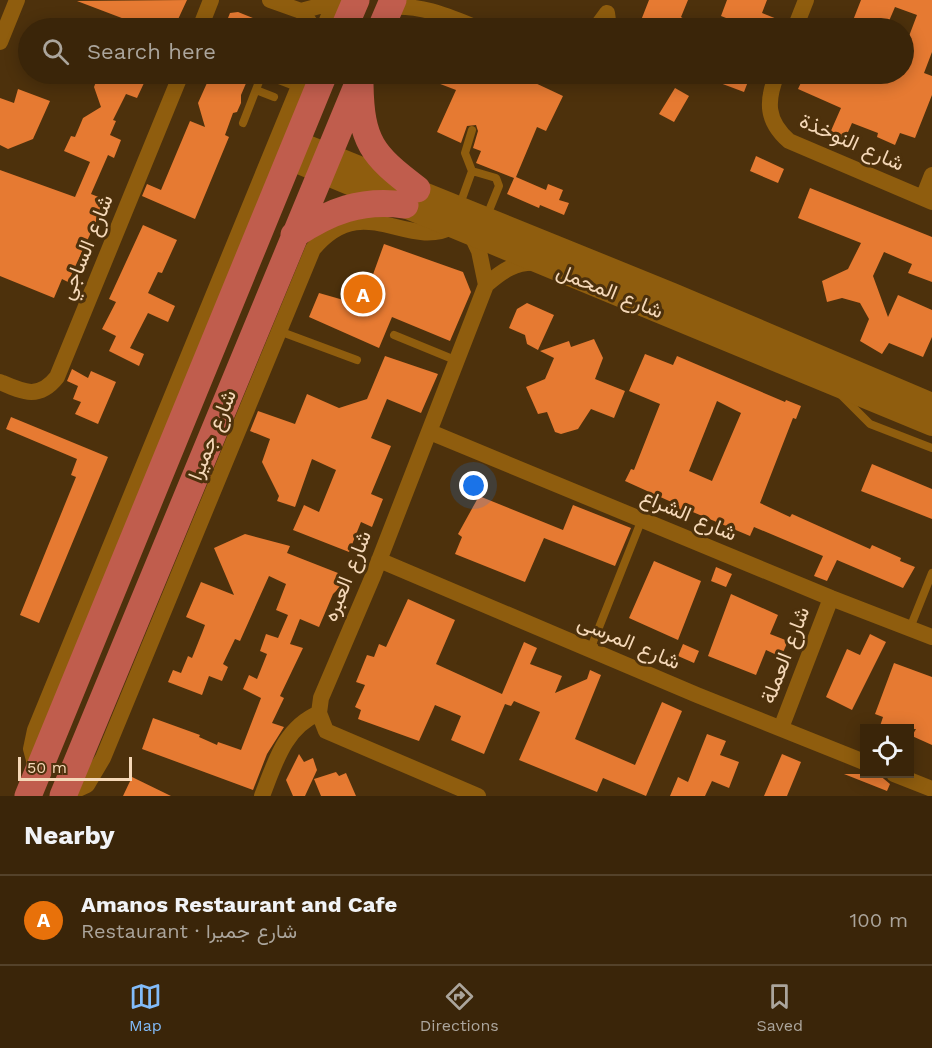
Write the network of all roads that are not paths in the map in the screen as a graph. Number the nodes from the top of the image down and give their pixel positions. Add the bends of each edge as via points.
1 (17, 0) edge
2 (211, 0) edge
3 (270, 0) edge
4 (806, 0) edge
5 (342, 1) edge
6 (383, 9) edge
7 (301, 11) junction
8 (204, 18) edge
9 (306, 18) edge
10 (331, 18) edge
11 (343, 18) edge
12 (366, 18) edge
13 (452, 18) edge
14 (799, 18) edge
15 (0, 42) edge
16 (177, 84) edge
17 (258, 84) edge
18 (299, 84) edge
19 (322, 84) edge
20 (351, 84) edge
21 (357, 84) edge
22 (774, 84) edge
23 (256, 90) junction
24 (274, 97) dead end
25 (243, 123) dead end
26 (472, 130) dead end
27 (309, 156) junction
28 (472, 171) junction
29 (932, 175) edge
30 (411, 197) junction
31 (928, 200) edge
32 (468, 222) junction
33 (294, 235) junction
34 (543, 264) junction
35 (486, 285) junction
36 (268, 328) junction
37 (394, 335) dead end
38 (357, 360) dead end
39 (455, 360) junction
40 (826, 380) junction
41 (0, 382) edge
42 (932, 405) edge
43 (932, 424) edge
44 (430, 432) junction
45 (932, 448) edge
46 (186, 500) junction
47 (642, 519) junction
48 (193, 539) junction
49 (378, 560) junction
50 (932, 573) edge
51 (831, 598) junction
52 (910, 628) junction
53 (932, 637) edge
54 (590, 650) junction
55 (319, 713) junction
56 (781, 728) junction
57 (860, 760) edge
58 (904, 778) edge
59 (33, 785) edge
60 (932, 789) edge
61 (63, 796) edge
62 (262, 796) edge
63 (478, 796) edge

1 - 15 street
2 - 8 street
3 - 7 street
4 - 14 street
5 - 7 street
5 - 10 street
5 - 11 main road
6 - 12 main road via 369,10
6 - 13 street via 409,6
7 - 9 street
16 - 41 street, شارع الساجي via 57,377 41,392 30,394
17 - 23 lane
18 - 59 street via 35,730 31,749
19 - 27 main road, شارع جميرا
20 - 27 main road, شارع جميرا
21 - 30 main road via 363,120 375,154
22 - 31 street, شارع النوخذة via 768,105 771,119 789,141
23 - 24 lane
23 - 25 lane
26 - 28 lane via 465,153
27 - 30 street, شارع المحمل
27 - 33 main road, شارع جميرا
27 - 36 main road via 254,297 252,314
27 - 59 main road, شارع جميرا
28 - 32 lane
28 - 32 lane via 496,178 499,183
29 - 31 street
30 - 32 street, شارع المحمل
30 - 33 main road via 353,205 322,217
32 - 34 street, شارع المحمل
32 - 35 street
32 - 36 street via 429,233 362,221 329,233 308,259
32 - 42 street, شارع المحمل via 673,294
33 - 36 main road, شارع جميرا
34 - 35 street via 519,264
34 - 40 street, شارع المحمل
35 - 39 street, شارع العبره
36 - 38 lane
36 - 46 main road, شارع جميرا
36 - 48 street
37 - 39 lane
39 - 44 street, شارع العبره
40 - 43 street, شارع المحمل
40 - 45 lane via 870,424
44 - 47 street, شارع الشراع
44 - 49 street, شارع العبره
46 - 48 main road
46 - 61 main road, شارع جميرا
47 - 51 street, شارع الشراع
47 - 54 lane
48 - 61 street via 97,770 87,785
49 - 54 street, شارع المرسى
49 - 55 street, شارع العبره via 321,698
50 - 52 lane
51 - 52 street, شارع الشراع
51 - 56 street, شارع العملة
52 - 53 street, شارع الشراع
54 - 56 street, شارع المرسى
55 - 62 street via 304,720 290,735
55 - 63 street via 326,731
56 - 57 street, شارع المرسى
58 - 60 street

